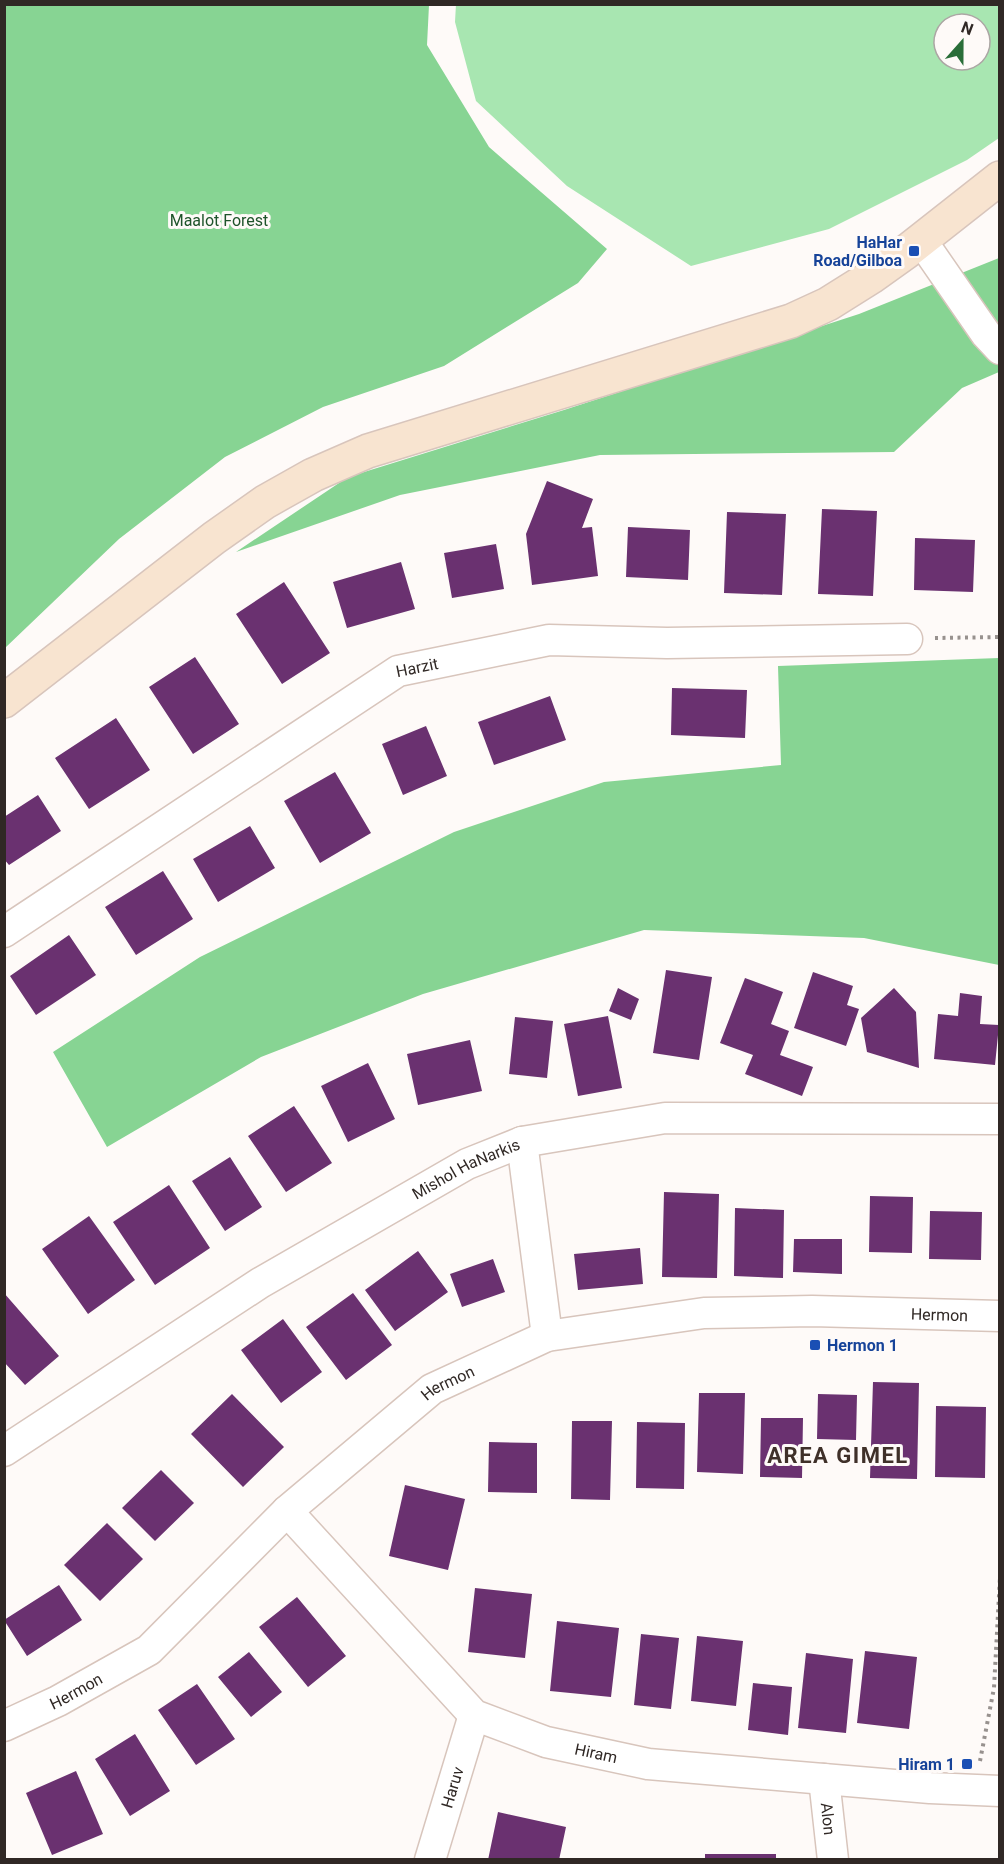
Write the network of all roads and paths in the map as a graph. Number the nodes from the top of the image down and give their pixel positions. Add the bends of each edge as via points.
1 (998, 178) edge
2 (921, 240) junction
3 (999, 349) edge
4 (999, 637) edge
5 (907, 639) joint
6 (4, 701) edge
7 (4, 933) edge
8 (999, 1119) edge
9 (522, 1142) junction
10 (999, 1316) edge
11 (547, 1336) junction
12 (4, 1451) edge
13 (287, 1511) junction
14 (999, 1577) edge
15 (474, 1715) junction
16 (4, 1726) edge
17 (824, 1779) junction
18 (987, 1790) edge
19 (430, 1860) edge
20 (833, 1860) edge

1 - 2 main road
2 - 3 street
2 - 6 main road via 828,304 791,321 368,451 313,475 214,538
4 - 5 path
5 - 7 street, Harzit via 667,643 549,640 398,671
8 - 9 street, Mishol HaNarkis via 665,1118
9 - 11 street
9 - 12 street, Mishol HaNarkis via 467,1164 260,1283
10 - 11 street, Hermon via 812,1311 704,1313
11 - 13 street, Hermon via 432,1389
13 - 15 street, Hiram
13 - 16 street, Hermon via 149,1650
14 - 18 path
15 - 17 street, Hiram via 546,1742 648,1764
15 - 19 street, Haruv
17 - 18 street, Hiram
17 - 20 street, Alon

